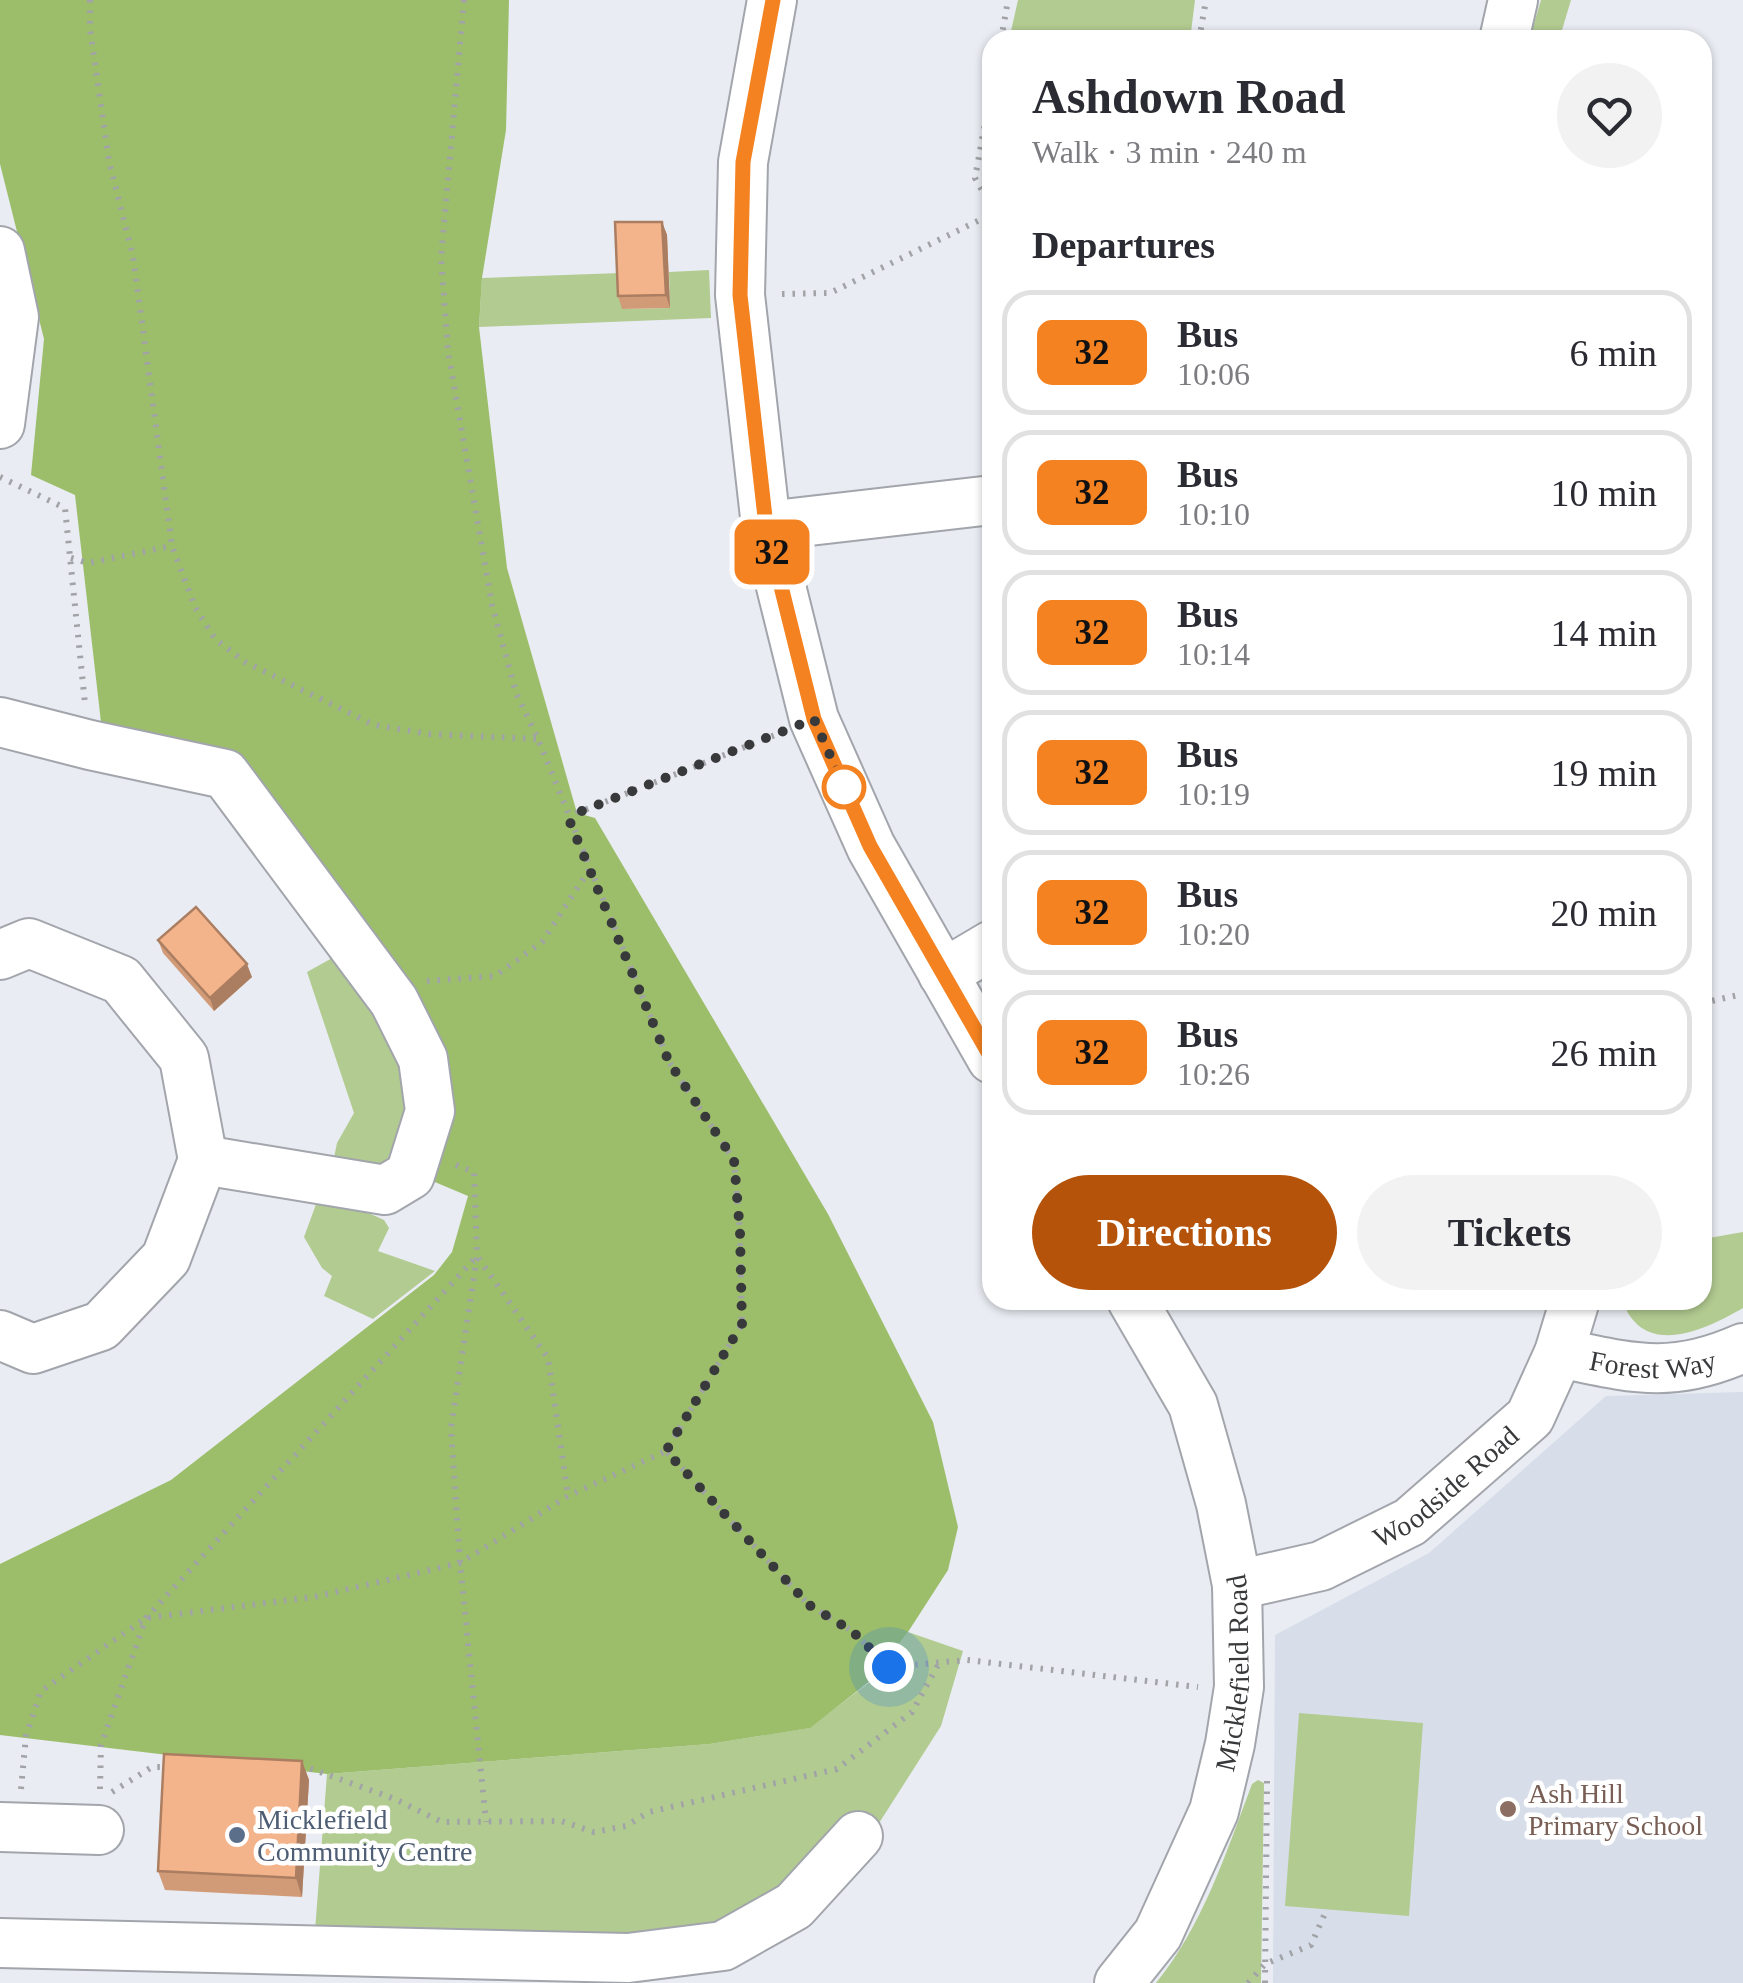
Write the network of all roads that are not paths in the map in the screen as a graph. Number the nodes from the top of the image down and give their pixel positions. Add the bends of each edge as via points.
1 (772, 0) edge
2 (1513, 0) edge
3 (1506, 30) edge
4 (0, 251) edge
5 (0, 424) edge
6 (982, 501) edge
7 (766, 526) junction
8 (0, 722) edge
9 (982, 952) edge
10 (0, 955) edge
11 (943, 974) junction
12 (982, 1042) edge
13 (203, 1160) junction
14 (1138, 1310) edge
15 (1572, 1310) edge
16 (0, 1335) edge
17 (1743, 1348) edge
18 (1559, 1353) junction
19 (1237, 1585) junction
20 (99, 1815) road end
21 (0, 1827) edge
22 (858, 1836) dead end
23 (0, 1943) edge
24 (1120, 1983) edge

1 - 7 street via 743,162 740,295
2 - 3 street
4 - 5 street via 14,317
6 - 7 street
7 - 11 street via 814,719 870,846
8 - 13 street via 225,774 401,1015 423,1059 430,1111 410,1175 385,1190
9 - 11 street
10 - 13 street via 29,944 122,980 184,1058
11 - 12 street
13 - 16 street via 166,1258 101,1326 33,1349
14 - 19 street, Micklefield Road via 1193,1405
15 - 18 street, Woodside Road
17 - 18 street, Forest Way via 1684,1368 1644,1370
18 - 19 street, Woodside Road via 1530,1417 1410,1522 1321,1566
19 - 24 street, Micklefield Road via 1239,1687 1214,1811 1158,1934
20 - 21 street
22 - 23 street via 794,1906 723,1946 628,1958

